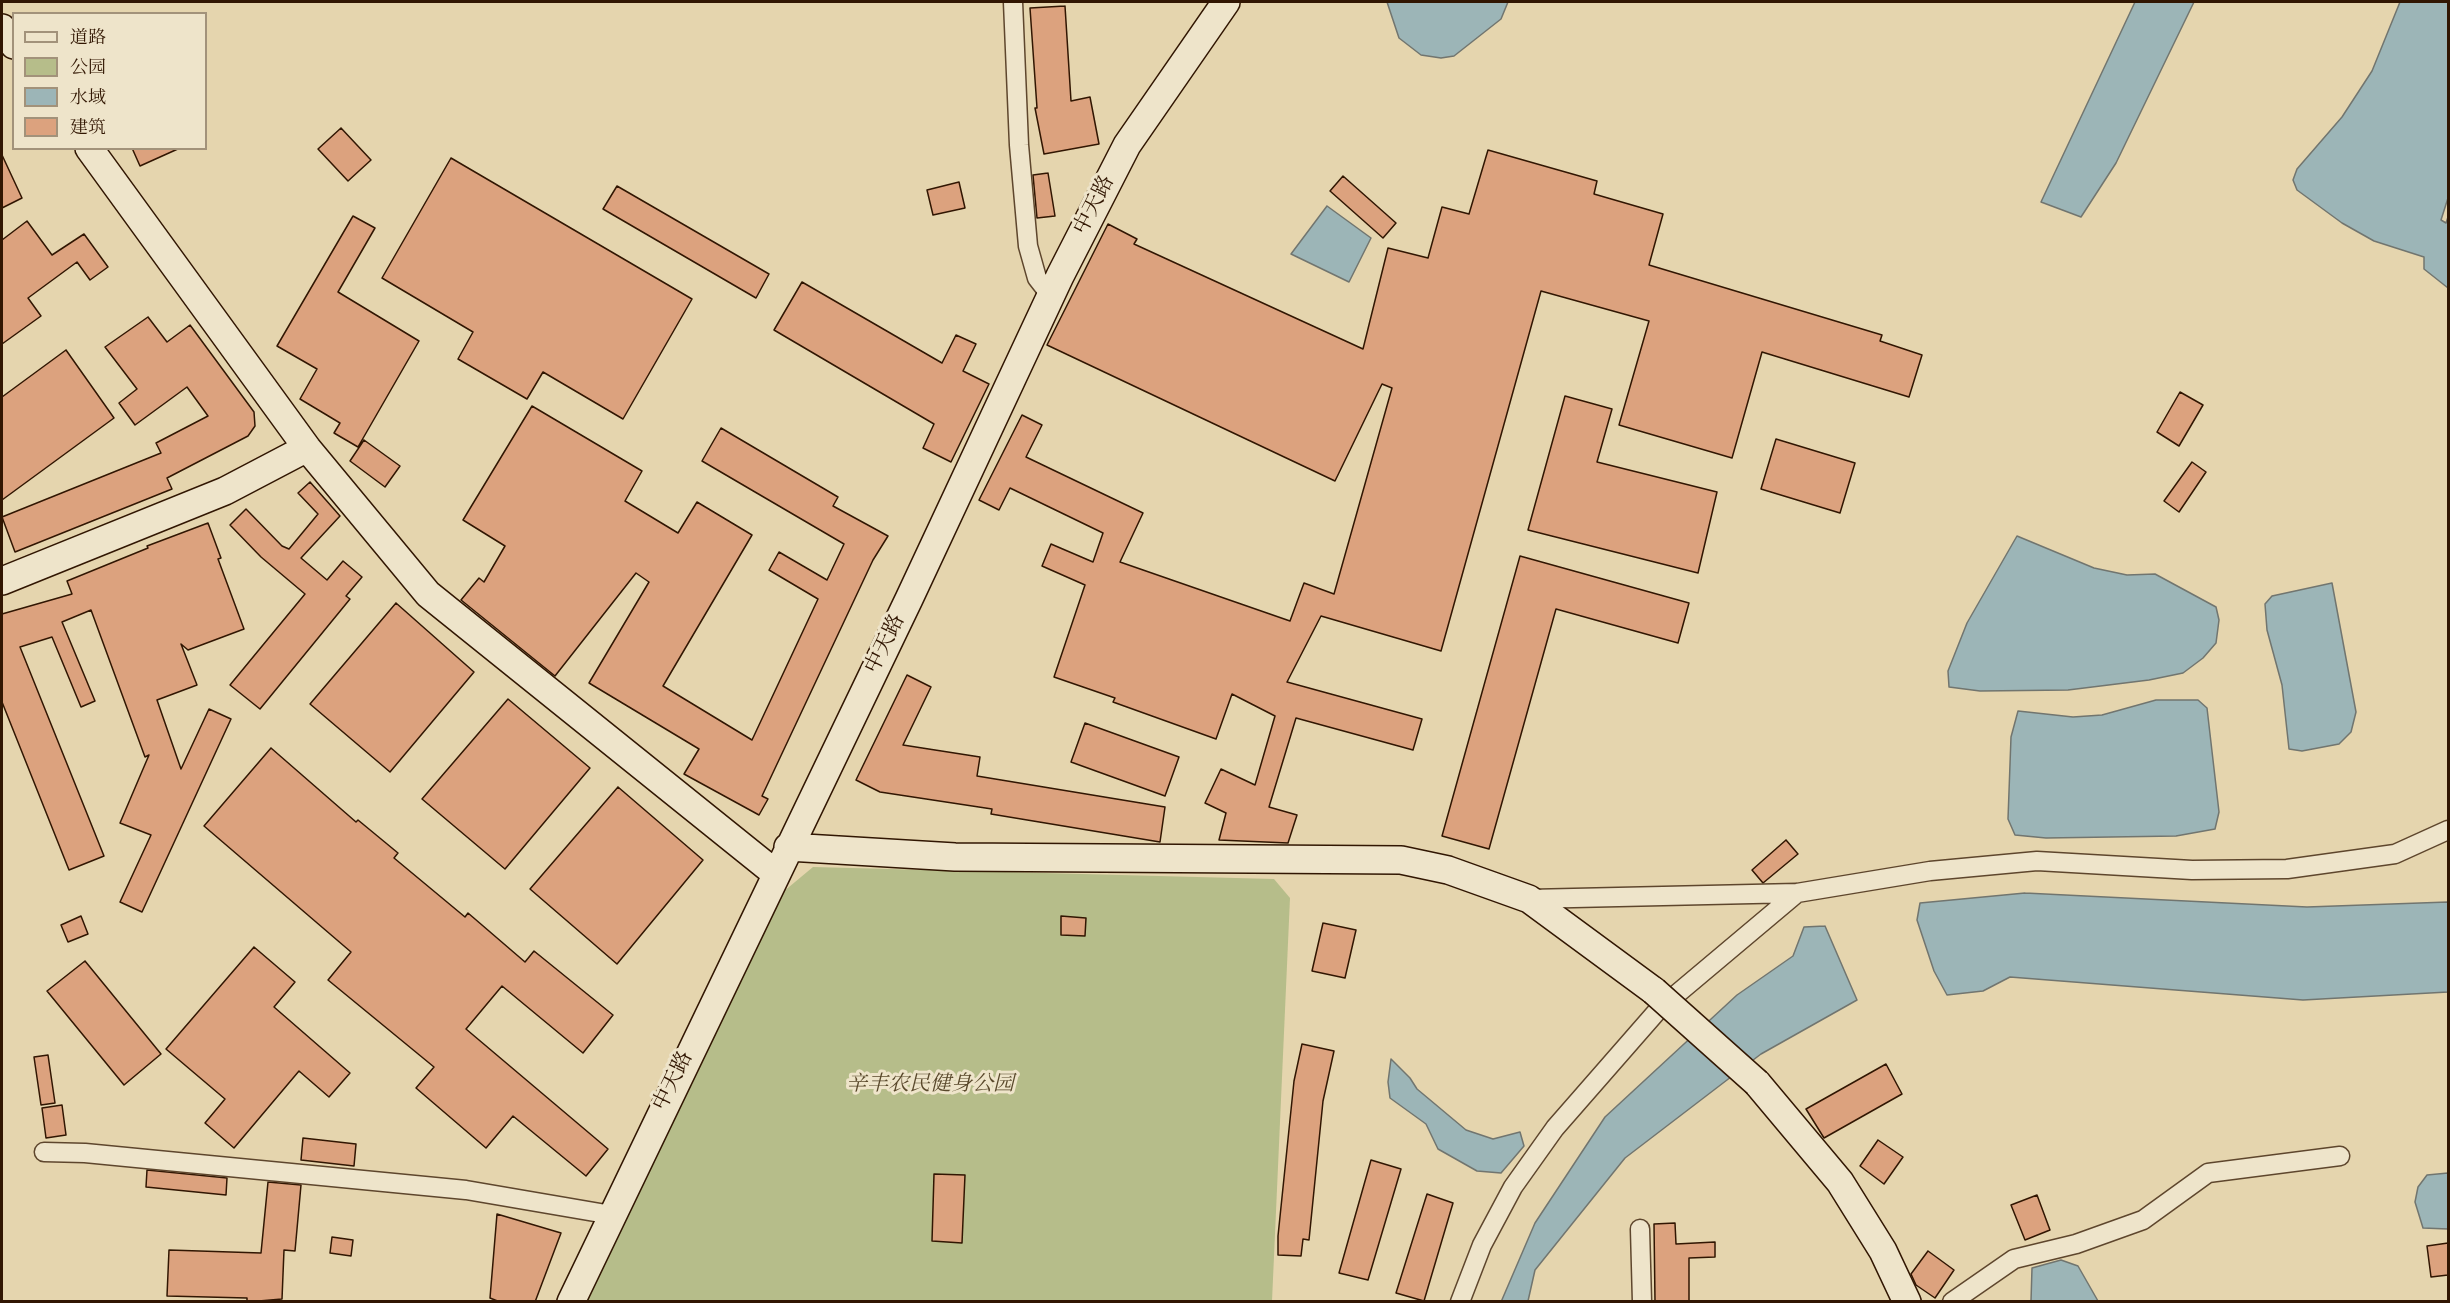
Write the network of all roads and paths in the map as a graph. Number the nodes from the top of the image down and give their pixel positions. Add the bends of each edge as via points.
1 (1013, 2) edge
2 (1226, 2) edge
3 (2, 28) edge
4 (12, 42) edge
5 (90, 150) edge
6 (1051, 296) junction
7 (307, 448) junction
8 (2, 581) edge
9 (2448, 830) edge
10 (788, 847) junction
11 (775, 873) junction
12 (1797, 893) junction
13 (1530, 899) junction
14 (44, 1152) dead end
15 (2340, 1156) dead end
16 (612, 1215) junction
17 (1640, 1229) dead end
18 (571, 1302) edge
19 (1460, 1302) edge
20 (1642, 1302) edge
21 (1907, 1302) edge
22 (1952, 1302) edge

1 - 6 street via 1028,246 1037,278
2 - 6 main road, 中天路 via 1127,145
3 - 4 main road
5 - 7 main road
6 - 10 main road, 中天路
7 - 8 main road via 225,490
7 - 11 main road via 428,594
9 - 12 street via 2395,854 2287,869 2192,870 2037,861 1930,871
10 - 11 main road, 中天路
10 - 13 main road via 955,857 1401,860 1448,870
11 - 16 main road, 中天路
12 - 13 street
12 - 19 street via 1659,1009 1555,1128 1513,1188 1482,1245
13 - 21 main road, bridge via 1654,991 1757,1083 1840,1182 1883,1251
14 - 16 street via 466,1190
15 - 22 street via 2208,1173 2143,1220 2076,1244 2014,1259
16 - 18 main road, 中天路
17 - 20 street

